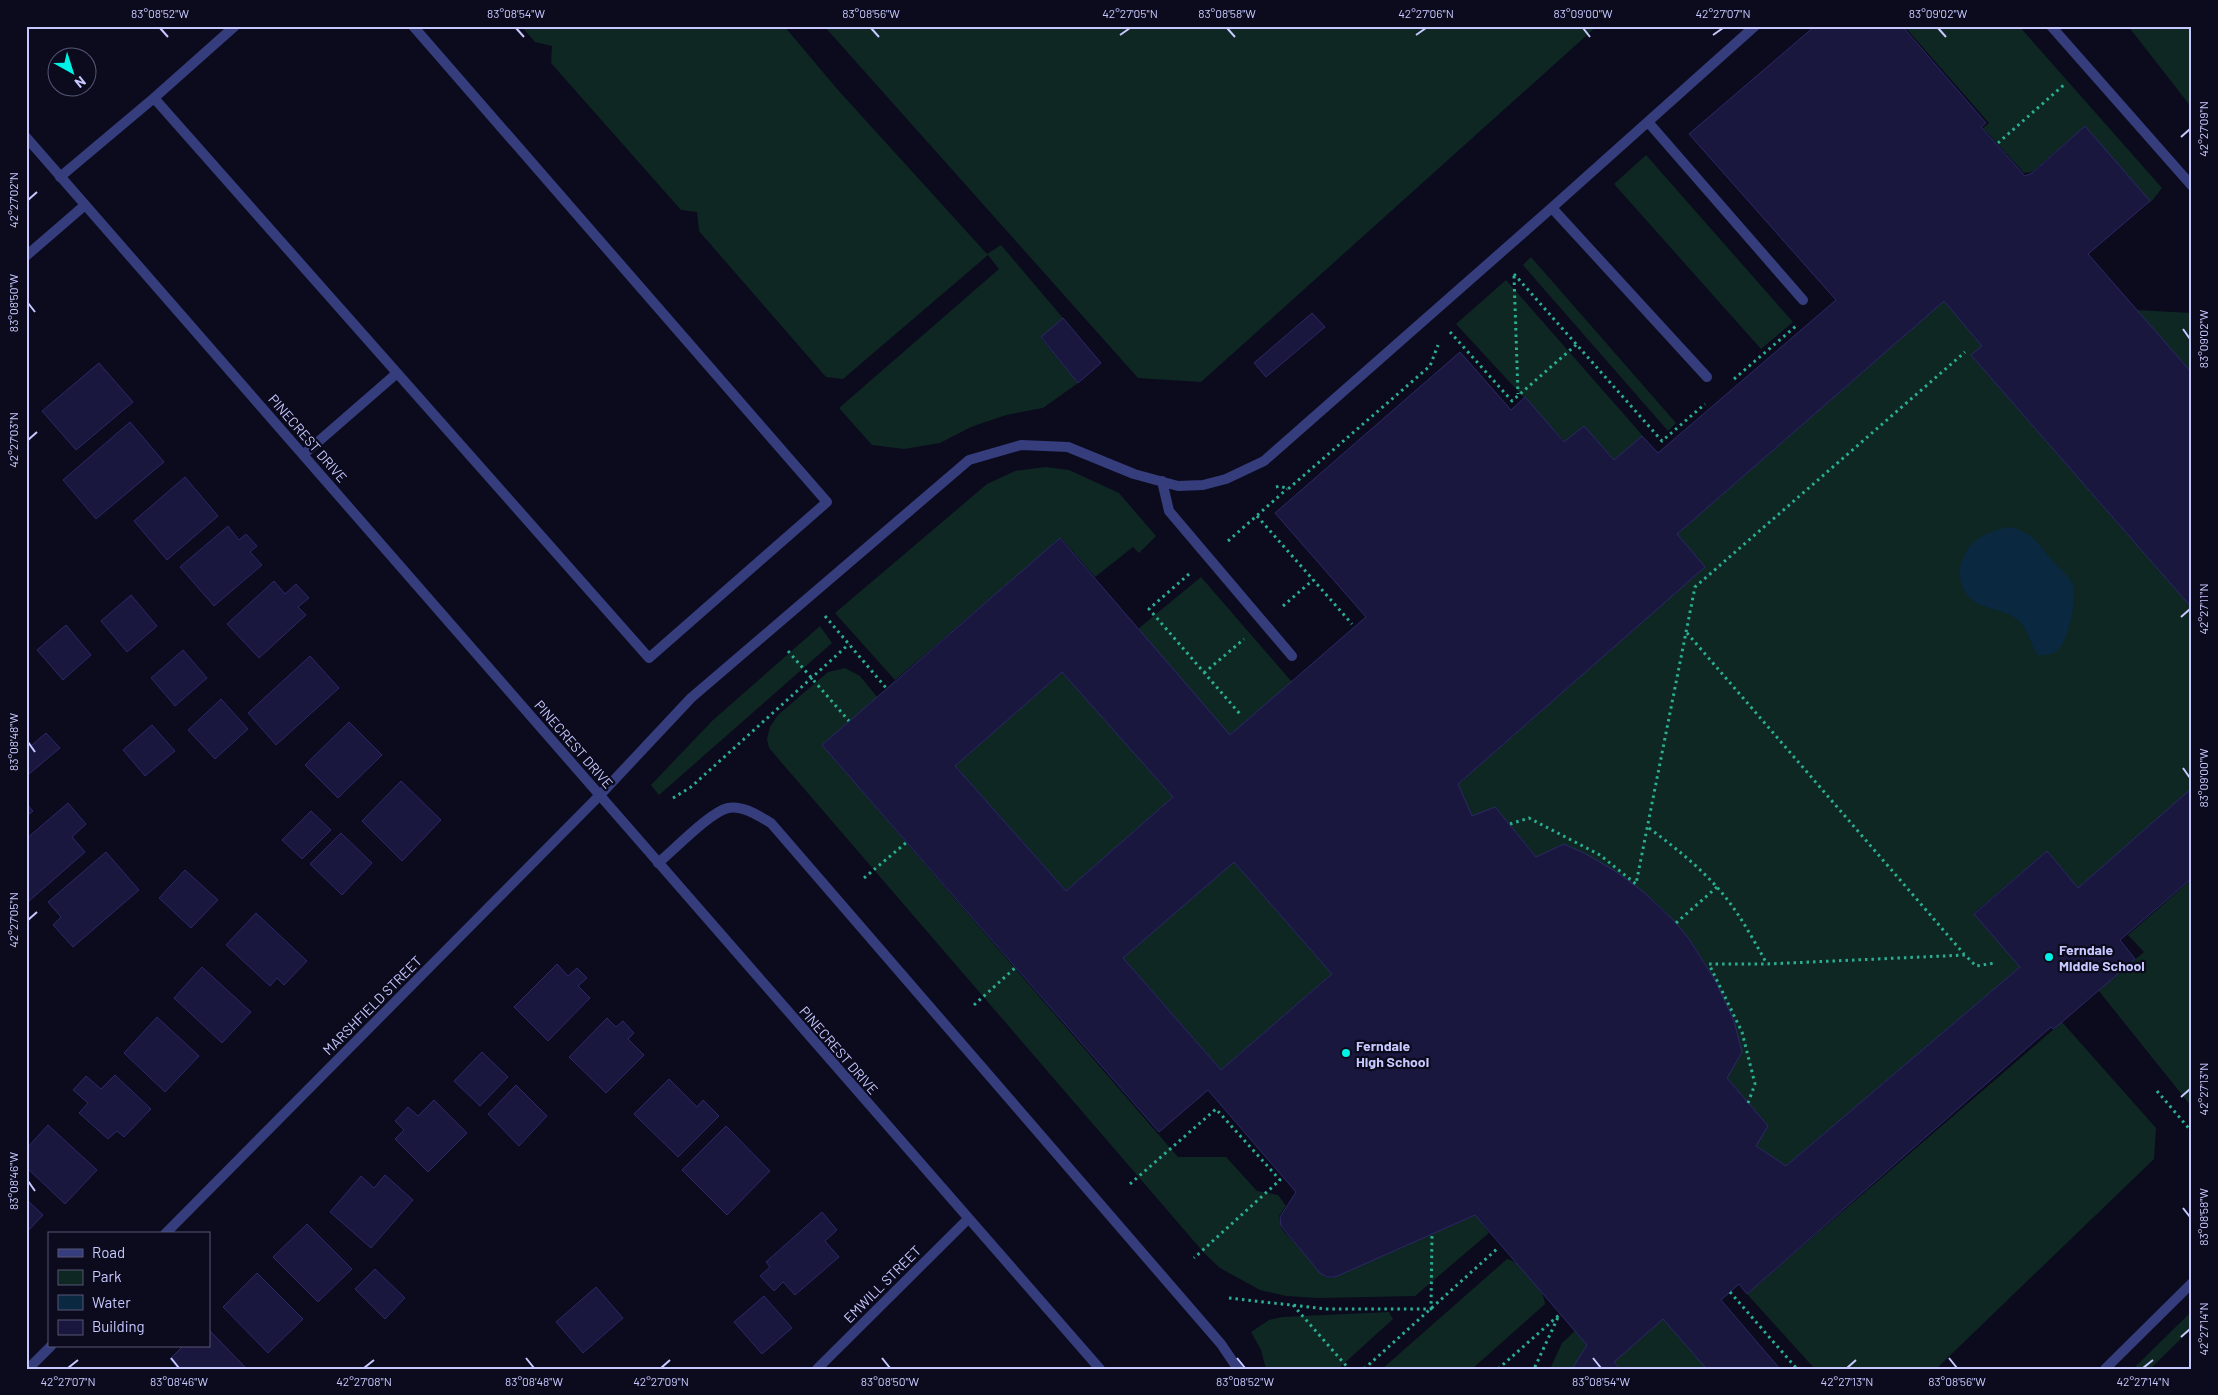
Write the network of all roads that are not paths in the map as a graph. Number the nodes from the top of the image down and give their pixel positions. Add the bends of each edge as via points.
1 (235, 26) edge
2 (413, 26) edge
3 (1755, 26) edge
4 (2051, 26) edge
5 (154, 98) junction
6 (1648, 122) junction
7 (26, 137) edge
8 (60, 177) junction
9 (2192, 186) edge
10 (85, 206) junction
11 (1552, 208) junction
12 (26, 256) edge
13 (1803, 300) dead end
14 (396, 374) junction
15 (1707, 377) dead end
16 (304, 454) junction
17 (1162, 481) junction
18 (1292, 656) dead end
19 (600, 795) junction
20 (658, 863) junction
21 (968, 1219) junction
22 (167, 1232) edge
23 (2192, 1283) edge
24 (49, 1348) edge
25 (28, 1369) edge
26 (817, 1369) edge
27 (1100, 1369) edge
28 (1238, 1369) edge
29 (2105, 1369) edge

1 - 5 street
2 - 14 street via 827,502 650,658
3 - 6 street, MARSHFIELD STREET
4 - 9 street
5 - 8 street
5 - 14 street
6 - 11 street, MARSHFIELD STREET
6 - 13 street
7 - 8 street, PINECREST DRIVE
8 - 10 street, PINECREST DRIVE
10 - 12 street
10 - 16 street, PINECREST DRIVE
11 - 15 street
11 - 17 street, MARSHFIELD STREET via 1264,461 1226,479 1203,485 1178,486
14 - 16 street
16 - 19 street, PINECREST DRIVE
17 - 18 street via 1169,512
17 - 19 street, MARSHFIELD STREET via 1134,474 1068,447 1021,445 969,460 691,698
19 - 20 street, PINECREST DRIVE
19 - 22 street, MARSHFIELD STREET
20 - 21 street, PINECREST DRIVE
20 - 28 street via 714,814 729,808 752,812 771,823 1214,1337
21 - 26 street, EMWILL STREET
21 - 27 street, PINECREST DRIVE
23 - 29 street
24 - 25 street

